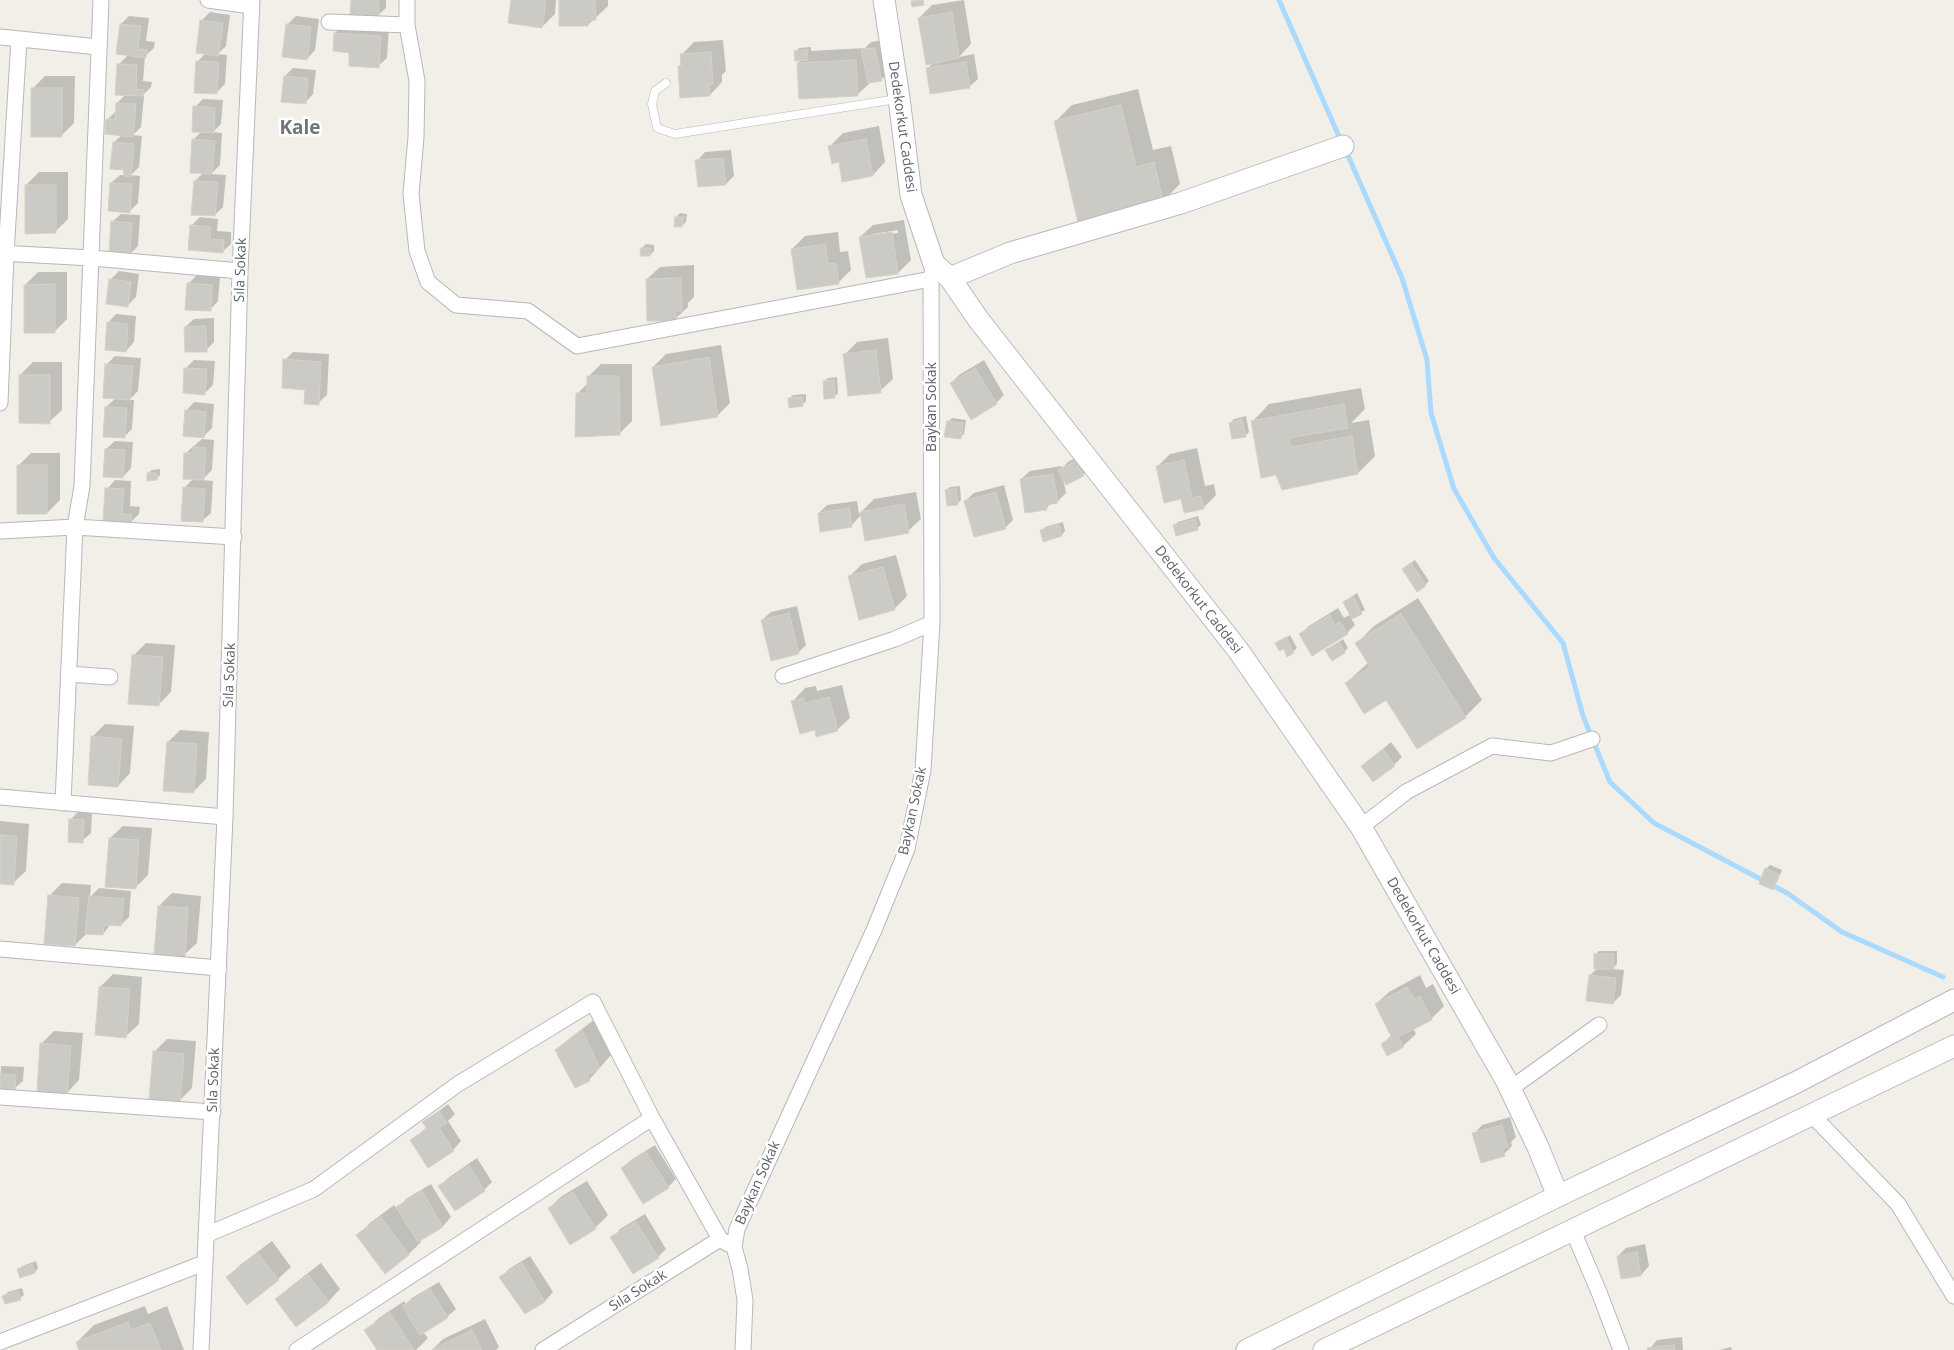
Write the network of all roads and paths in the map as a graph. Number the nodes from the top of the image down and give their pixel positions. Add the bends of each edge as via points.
1 (101, 0) edge
2 (208, 0) edge
3 (407, 0) edge
4 (884, 0) edge
5 (251, 3) edge
6 (328, 22) dead end
7 (407, 25) junction
8 (0, 37) edge
9 (19, 39) junction
10 (98, 47) junction
11 (666, 83) dead end
12 (899, 98) junction
13 (1344, 146) dead end
14 (3, 253) edge
15 (92, 258) junction
16 (240, 271) junction
17 (938, 274) junction
18 (0, 403) edge
19 (75, 527) junction
20 (0, 531) edge
21 (234, 537) junction
22 (932, 624) junction
23 (69, 674) junction
24 (110, 676) dead end
25 (783, 676) dead end
26 (1592, 739) dead end
27 (0, 797) edge
28 (63, 803) junction
29 (225, 817) junction
30 (1361, 827) junction
31 (0, 949) edge
32 (218, 968) junction
33 (1954, 1000) edge
34 (1599, 1025) dead end
35 (1954, 1046) edge
36 (1510, 1089) junction
37 (0, 1097) edge
38 (213, 1112) junction
39 (1812, 1115) junction
40 (652, 1118) junction
41 (1558, 1196) junction
42 (1574, 1231) junction
43 (206, 1235) junction
44 (727, 1243) junction
45 (204, 1263) junction
46 (1954, 1296) edge
47 (0, 1342) edge
48 (201, 1350) edge
49 (297, 1350) edge
50 (542, 1350) edge
51 (742, 1350) edge
52 (1246, 1350) edge
53 (1324, 1350) edge
54 (1621, 1350) edge

1 - 10 street
2 - 5 street
3 - 7 street
4 - 12 street, Dedekorkut Caddesi
5 - 16 street, Sıla Sokak
6 - 7 street
7 - 17 street via 417,81 411,194 417,251 428,282 456,305 528,312 577,346
8 - 9 street
9 - 10 street
9 - 14 street
10 - 15 street
11 - 12 lane via 655,91 652,104 657,128 675,134
12 - 17 street, Dedekorkut Caddesi via 911,195
13 - 17 street via 1181,203
14 - 15 street
14 - 18 street
15 - 16 street
15 - 19 street via 82,486
16 - 21 street, Sıla Sokak
17 - 22 street, Baykan Sokak
17 - 30 street, Dedekorkut Caddesi via 978,319 1238,650
19 - 20 street
19 - 21 street
19 - 23 street
21 - 29 street, Sıla Sokak
22 - 25 street
22 - 44 street, Baykan Sokak via 923,770 907,849 874,930 737,1229
23 - 24 street
23 - 28 street
26 - 30 street via 1551,752 1492,746 1406,792
27 - 28 street
28 - 29 street
29 - 32 street, Sıla Sokak
30 - 36 street, Dedekorkut Caddesi
31 - 32 street
32 - 38 street, Sıla Sokak
33 - 41 street via 1795,1082
34 - 36 street
35 - 39 street
36 - 41 street, Dedekorkut Caddesi
37 - 38 street
38 - 43 street, Sıla Sokak
39 - 42 street
39 - 46 street via 1898,1204
40 - 43 street via 593,1002 458,1084 314,1190
40 - 44 street
40 - 49 street
41 - 52 street
42 - 53 street
42 - 54 street
43 - 45 street, Sıla Sokak
44 - 50 street, Sıla Sokak
44 - 51 street, Baykan Sokak via 740,1269 745,1300
45 - 47 street
45 - 48 street, Sıla Sokak

